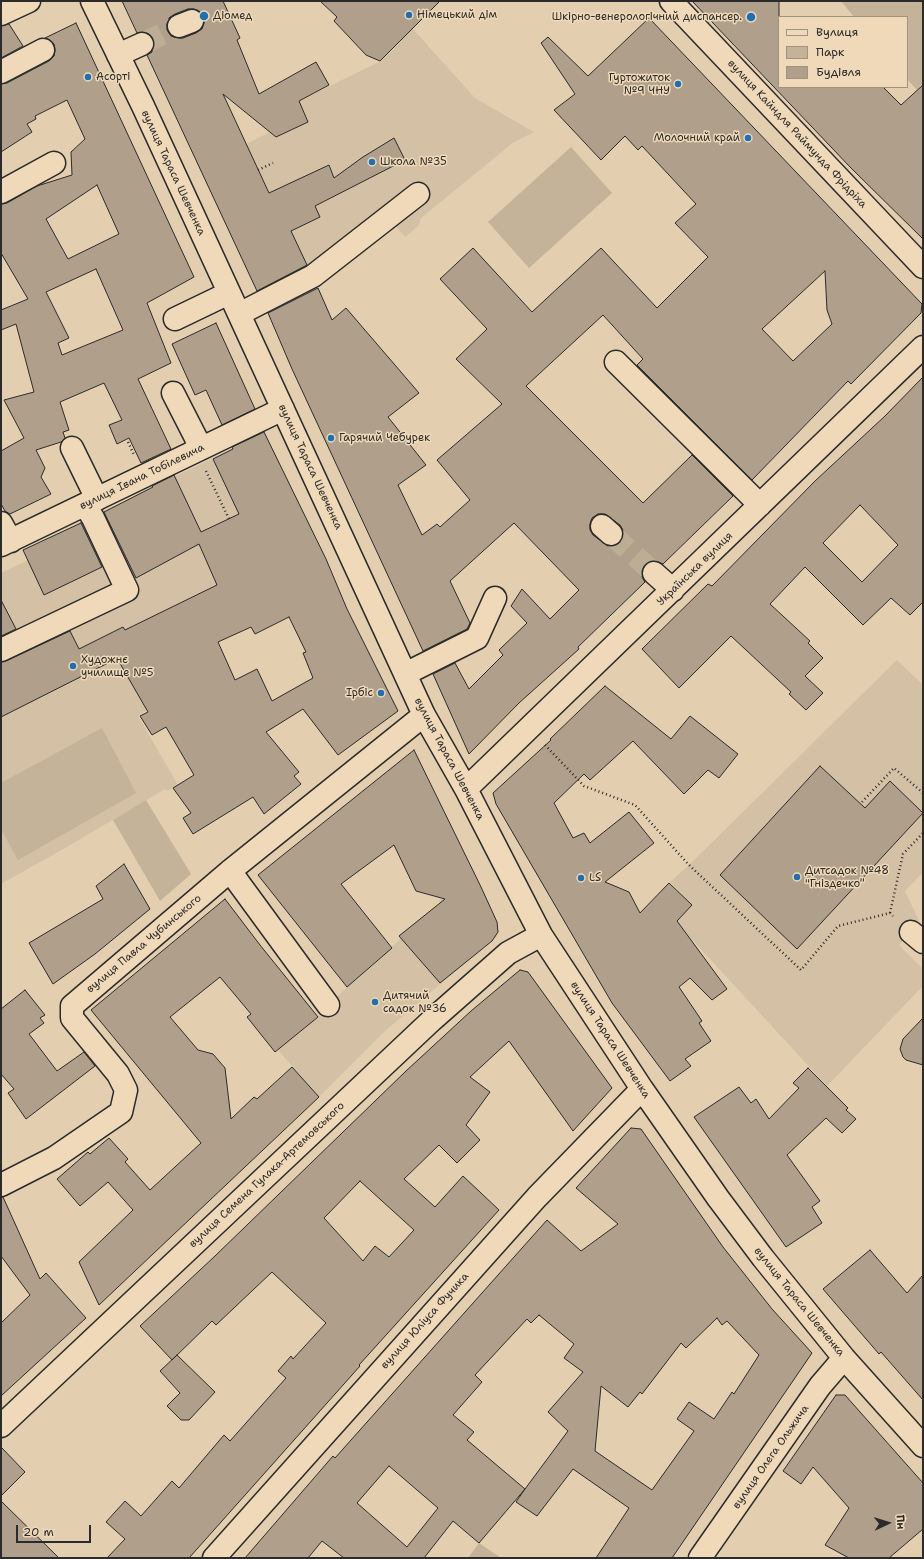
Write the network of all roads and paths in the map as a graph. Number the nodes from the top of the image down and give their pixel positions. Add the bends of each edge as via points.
1 (29, 1) edge
2 (92, 1) edge
3 (671, 1) edge
4 (1, 14) edge
5 (142, 44) tunnel mouth
6 (43, 50) dead end
7 (118, 55) junction
8 (1, 72) edge
9 (54, 163) dead end
10 (273, 163) dead end
11 (258, 170) dead end
12 (1, 192) edge
13 (418, 194) dead end
14 (923, 267) edge
15 (229, 293) junction
16 (239, 314) junction
17 (175, 319) dead end
18 (923, 347) edge
19 (616, 362) dead end
20 (173, 393) dead end
21 (283, 409) junction
22 (72, 448) dead end
23 (199, 449) junction
24 (206, 471) dead end
25 (91, 502) junction
26 (760, 505) junction
27 (229, 519) dead end
28 (4, 536) edge
29 (654, 573) tunnel mouth
30 (673, 590) junction
31 (495, 598) dead end
32 (1, 650) edge
33 (405, 674) junction
34 (424, 715) junction
35 (529, 729) junction
36 (466, 789) junction
37 (923, 793) edge
38 (862, 802) dead end
39 (923, 833) edge
40 (230, 871) junction
41 (890, 913) junction
42 (541, 935) junction
43 (917, 937) edge
44 (328, 1005) dead end
45 (642, 1089) junction
46 (1, 1185) edge
47 (844, 1358) junction
48 (1, 1425) edge
49 (923, 1446) edge
50 (214, 1558) edge
51 (700, 1558) edge

1 - 4 street
2 - 7 street, вулиця Тараса Шевченка
3 - 14 street, вулиця Кайндля Раймунда Фрідріха
5 - 7 street
6 - 8 street
7 - 15 street, вулиця Тараса Шевченка
9 - 12 street
10 - 11 path
13 - 16 street via 313,276
15 - 16 street, вулиця Тараса Шевченка
15 - 17 street
16 - 21 street, вулиця Тараса Шевченка
18 - 26 street, Українська вулиця
19 - 26 street
20 - 23 street
21 - 23 street, вулиця Івана Тобілевича
21 - 33 street, вулиця Тараса Шевченка
22 - 25 street
23 - 25 street, вулиця Івана Тобілевича
24 - 27 path
25 - 28 street, вулиця Івана Тобілевича
25 - 32 street via 127,590
26 - 30 street, Українська вулиця
29 - 30 street
30 - 35 street, Українська вулиця
31 - 33 street via 477,638
33 - 34 street, вулиця Тараса Шевченка
34 - 36 street, вулиця Тараса Шевченка
34 - 40 street, вулиця Павла Чубинського
35 - 36 street, Українська вулиця
35 - 41 path via 584,786 635,804 689,865 801,970 838,926
36 - 42 street, вулиця Тараса Шевченка
37 - 38 path via 894,768
39 - 41 path via 903,854
40 - 44 street
40 - 46 street, вулиця Павла Чубинського via 72,1006 72,1018 118,1074 126,1090 121,1112 54,1158
41 - 43 path
42 - 45 street, вулиця Тараса Шевченка
42 - 48 street, вулиця Семена Гулака-Артемовського via 508,953 432,1020
45 - 47 street, вулиця Тараса Шевченка via 763,1258
45 - 50 street, вулиця Юліуса Фучика via 537,1197
47 - 49 street, вулиця Тараса Шевченка
47 - 51 street, вулиця Олега Ольжича via 820,1386

